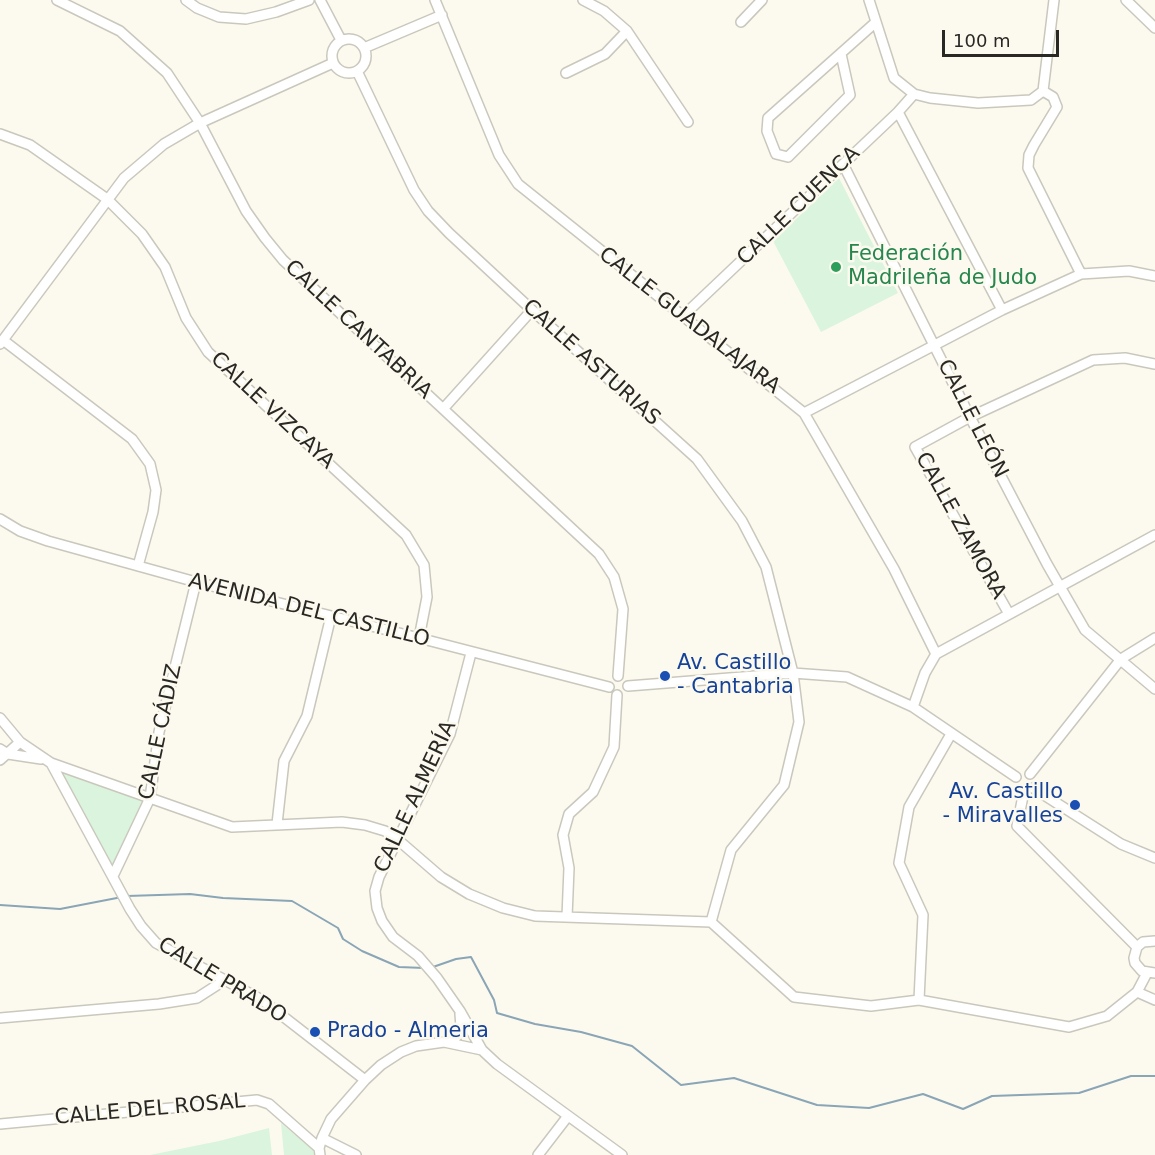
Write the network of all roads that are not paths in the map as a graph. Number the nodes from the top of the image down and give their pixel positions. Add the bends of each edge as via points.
1 (57, 0) edge
2 (186, 0) edge
3 (309, 0) edge
4 (320, 0) edge
5 (435, 0) edge
6 (583, 0) edge
7 (762, 0) edge
8 (869, 0) edge
9 (1054, 0) edge
10 (1126, 0) edge
11 (442, 15) junction
12 (741, 22) dead end
13 (876, 22) junction
14 (1155, 28) edge
15 (627, 31) junction
16 (340, 40) junction
17 (364, 48) junction
18 (841, 54) junction
19 (333, 63) junction
20 (357, 70) junction
21 (566, 73) dead end
22 (1043, 91) junction
23 (915, 94) junction
24 (898, 112) junction
25 (688, 122) dead end
26 (200, 123) junction
27 (0, 134) edge
28 (843, 164) junction
29 (107, 200) junction
30 (1081, 274) junction
31 (1155, 276) edge
32 (532, 310) junction
33 (1002, 310) junction
34 (683, 316) junction
35 (2, 342) edge
36 (934, 345) junction
37 (1155, 364) edge
38 (443, 409) junction
39 (804, 412) junction
40 (970, 417) junction
41 (0, 519) edge
42 (1155, 535) edge
43 (138, 566) junction
44 (196, 582) junction
45 (1061, 586) junction
46 (1009, 614) junction
47 (331, 616) junction
48 (419, 638) junction
49 (1155, 638) edge
50 (471, 653) junction
51 (936, 654) junction
52 (1121, 659) junction
53 (793, 673) junction
54 (618, 676) junction
55 (627, 686) junction
56 (609, 687) junction
57 (1155, 689) edge
58 (617, 695) junction
59 (913, 707) junction
60 (2, 723) edge
61 (951, 734) junction
62 (20, 742) junction
63 (3, 754) edge
64 (47, 761) junction
65 (1030, 774) junction
66 (1016, 777) junction
67 (1028, 790) junction
68 (150, 798) junction
69 (277, 824) junction
70 (398, 839) junction
71 (1155, 858) edge
72 (113, 876) junction
73 (567, 917) junction
74 (711, 922) junction
75 (1155, 941) edge
76 (1137, 947) junction
77 (1151, 973) edge
78 (225, 980) junction
79 (1137, 992) junction
80 (918, 1000) junction
81 (1155, 1000) edge
82 (460, 1011) junction
83 (0, 1018) edge
84 (472, 1032) junction
85 (459, 1040) junction
86 (482, 1050) junction
87 (365, 1080) junction
88 (568, 1116) junction
89 (0, 1124) edge
90 (322, 1138) junction
91 (320, 1151) edge
92 (356, 1155) edge
93 (538, 1155) edge
94 (622, 1155) edge

1 - 26 street, CALLE CANTABRIA via 120,31 167,73
2 - 3 street via 219,17 246,20
4 - 16 street
5 - 11 street, CALLE GUADALAJARA
6 - 15 street via 604,11
7 - 12 street
8 - 13 street
9 - 22 street
10 - 14 street
11 - 17 street
11 - 34 street, CALLE GUADALAJARA via 499,155 518,184
13 - 18 street
13 - 23 street via 894,78
15 - 21 street via 604,54
15 - 25 street
16 - 17 street via 356,40
16 - 19 street via 333,49
17 - 20 street via 365,62
18 - 18 street via 768,118 767,131 776,154 788,157 850,95
19 - 20 street via 347,73
19 - 26 street
20 - 32 street, CALLE ASTURIAS via 428,211
22 - 23 street via 1031,100 978,103
22 - 30 street via 1053,97 1057,106 1029,155 1028,168
23 - 24 street, CALLE CUENCA
24 - 28 street, CALLE CUENCA
24 - 33 street
26 - 29 street via 164,144 124,178
26 - 38 street, CALLE CANTABRIA via 236,195 274,249
27 - 29 street, CALLE VIZCAYA via 30,145
28 - 34 street, CALLE CUENCA
28 - 36 street, CALLE LEÓN
29 - 35 street
29 - 48 street, CALLE VIZCAYA via 156,253 186,318 208,352 406,535 424,565 427,597
30 - 31 street via 1129,272
30 - 33 street
32 - 38 street
32 - 53 street, CALLE ASTURIAS via 697,459 742,521 766,567
33 - 36 street
34 - 39 street, CALLE GUADALAJARA
35 - 43 street via 132,439 150,464 156,490
36 - 39 street
36 - 40 street, CALLE LEÓN
37 - 40 street, CALLE ZAMORA via 1125,358 1094,360
38 - 54 street, CALLE CANTABRIA via 599,554 609,569 623,609
39 - 51 street, CALLE GUADALAJARA via 894,569
40 - 45 street, CALLE LEÓN
40 - 46 street, CALLE ZAMORA via 915,447
41 - 43 street, AVENIDA DEL CASTILLO via 48,541
42 - 45 street, CALLE ZAMORA
43 - 44 street, AVENIDA DEL CASTILLO
44 - 47 street, AVENIDA DEL CASTILLO
44 - 68 street, CALLE CÁDIZ via 159,732
45 - 46 street, CALLE ZAMORA
45 - 52 street, CALLE LEÓN via 1085,630
46 - 51 street, CALLE ZAMORA
47 - 48 street, AVENIDA DEL CASTILLO
47 - 69 street via 307,716 284,761
48 - 50 street, AVENIDA DEL CASTILLO
49 - 52 street
50 - 56 street, AVENIDA DEL CASTILLO
50 - 70 street, CALLE ALMERÍA via 450,734
51 - 59 street
52 - 57 street, CALLE LEÓN
52 - 65 street
53 - 55 street
53 - 59 street via 847,677
53 - 74 street, CALLE ASTURIAS via 799,722 784,785 731,850
54 - 55 street via 626,680
54 - 56 street via 611,679
55 - 58 street via 625,692
56 - 58 street
58 - 73 street via 614,747 593,792 568,814 563,835 568,868
59 - 61 street
60 - 62 street, CALLE PRADO
61 - 66 street
61 - 80 street via 909,807 899,863 923,915
62 - 63 street
62 - 64 street, CALLE PRADO
63 - 64 street
64 - 68 street
64 - 72 street, CALLE PRADO
65 - 66 street via 1024,772
65 - 67 street via 1035,782
66 - 67 street via 1016,786
67 - 71 street
67 - 76 street via 1017,826
68 - 69 street via 232,826
68 - 72 street, CALLE CÁDIZ
69 - 70 street via 342,822 385,831
70 - 73 street via 441,877 469,894 535,916
70 - 82 street, CALLE ALMERÍA via 378,877 377,908 393,937 418,956
72 - 78 street, CALLE PRADO via 130,909 156,943
73 - 74 street
74 - 80 street via 794,997 871,1006
75 - 76 street
76 - 77 street via 1135,963 1142,971
77 - 79 street
78 - 83 street via 197,998
78 - 87 street, CALLE PRADO via 262,1000
79 - 80 street via 1107,1016 1069,1027
79 - 81 street
82 - 84 street, CALLE ALMERÍA
82 - 85 street
84 - 85 street via 466,1028
84 - 85 street via 473,1043
84 - 86 street, CALLE ALMERÍA
85 - 86 street
85 - 87 street via 400,1052
86 - 88 street
87 - 90 street via 331,1119
88 - 93 street
88 - 94 street
89 - 91 street, CALLE DEL ROSAL via 257,1100 269,1104
90 - 91 street
90 - 92 street

